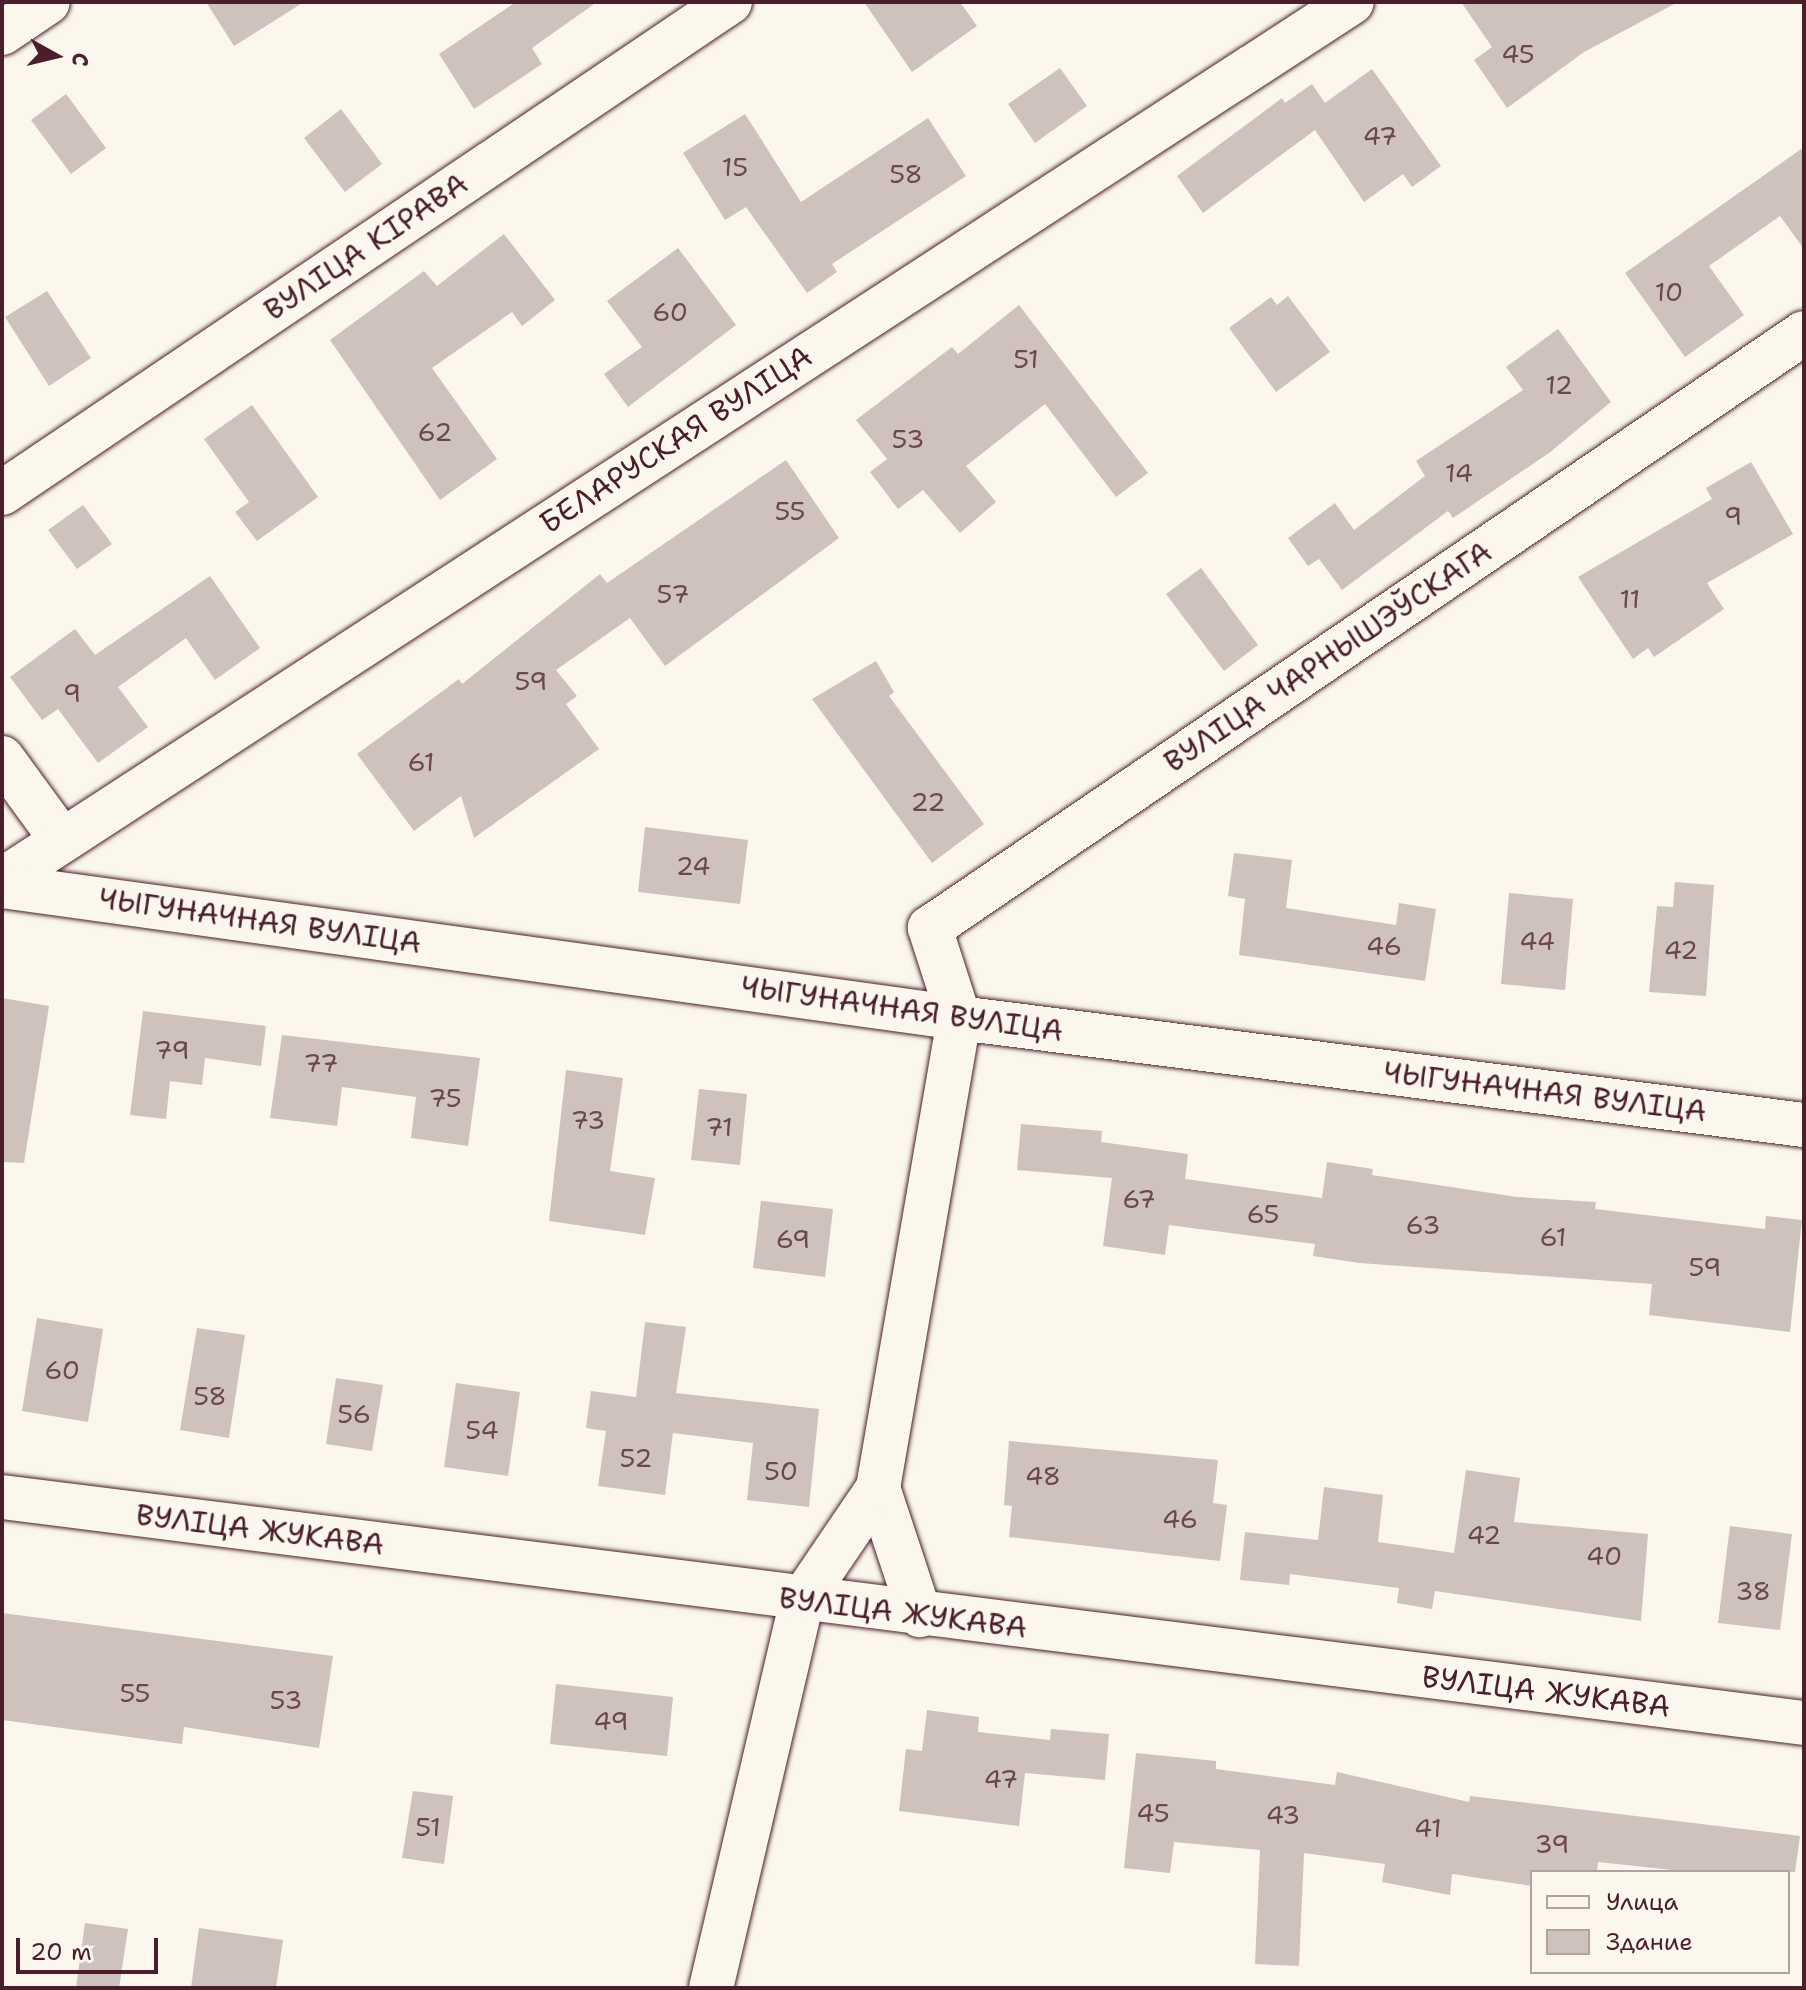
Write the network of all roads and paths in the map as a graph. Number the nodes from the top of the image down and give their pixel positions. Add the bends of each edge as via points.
1 (48, 2) edge
2 (730, 2) edge
3 (1352, 2) edge
4 (2, 33) edge
5 (1804, 333) edge
6 (2, 493) edge
7 (2, 758) edge
8 (61, 839) junction
9 (2, 883) edge
10 (959, 1018) junction
11 (1804, 1125) edge
12 (878, 1488) junction
13 (2, 1497) edge
14 (802, 1600) junction
15 (920, 1615) junction
16 (1804, 1723) edge
17 (711, 1988) edge

1 - 4 street
2 - 6 street, ВУЛІЦА КІРАВА
3 - 8 street, БЕЛАРУСКАЯ ВУЛІЦА
5 - 10 street, ВУЛІЦА ЧАРНЫШЭЎСКАГА via 930,928
7 - 8 street
8 - 9 street, БЕЛАРУСКАЯ ВУЛІЦА
9 - 10 street, ЧЫГУНАЧНАЯ ВУЛІЦА
10 - 11 street, ЧЫГУНАЧНАЯ ВУЛІЦА
10 - 12 street
12 - 14 street
12 - 15 street
13 - 14 street, ВУЛІЦА ЖУКАВА
14 - 15 street, ВУЛІЦА ЖУКАВА
14 - 17 street
15 - 16 street, ВУЛІЦА ЖУКАВА

